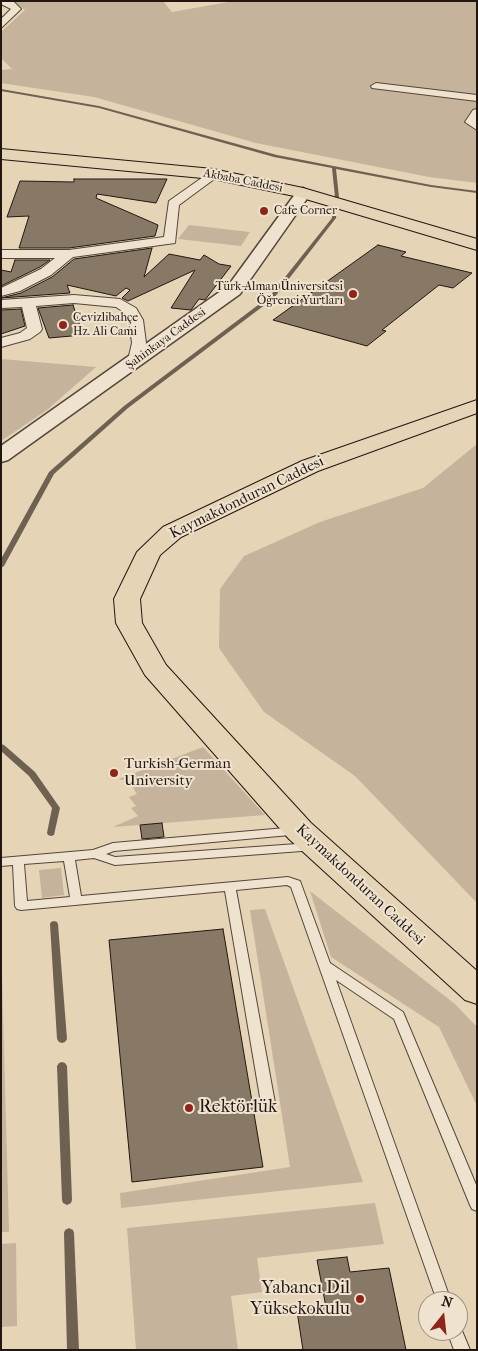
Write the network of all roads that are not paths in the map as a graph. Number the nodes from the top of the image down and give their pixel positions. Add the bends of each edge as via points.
1 (2, 1) edge
2 (1, 26) edge
3 (376, 86) dead end
4 (477, 98) edge
5 (477, 112) edge
6 (477, 128) edge
7 (1, 154) edge
8 (213, 174) junction
9 (303, 193) junction
10 (477, 245) edge
11 (1, 254) edge
12 (69, 254) junction
13 (1, 292) edge
14 (28, 302) junction
15 (1, 304) edge
16 (1, 343) edge
17 (136, 360) junction
18 (477, 406) edge
19 (1, 456) edge
20 (309, 839) junction
21 (94, 854) junction
22 (69, 856) junction
23 (18, 861) junction
24 (1, 862) edge
25 (230, 888) junction
26 (76, 901) junction
27 (324, 965) junction
28 (477, 991) edge
29 (268, 1104) dead end
30 (477, 1205) edge
31 (440, 1291) edge

1 - 2 street via 16,10
3 - 4 street
5 - 6 street via 471,122
7 - 8 main road, Akbaba Caddesi
8 - 9 main road, Akbaba Caddesi
8 - 12 street via 173,204 170,240
9 - 10 main road, Akbaba Caddesi
9 - 17 street, Şahinkaya Caddesi via 234,290
11 - 12 street
12 - 13 street via 46,272
14 - 15 street
14 - 16 street via 36,329
14 - 17 street via 74,298 120,303 136,320 139,343
17 - 19 street, Şahinkaya Caddesi
18 - 20 main road, Kaymakdonduran Caddesi via 310,466 172,532 149,552 127,599 129,623 156,668
20 - 21 lane via 113,847
20 - 21 lane via 115,861
20 - 28 main road, Kaymakdonduran Caddesi
21 - 22 lane
22 - 23 lane
22 - 26 lane
23 - 24 lane
23 - 26 lane via 21,906
25 - 26 lane
25 - 27 lane via 288,881 296,884
25 - 29 lane
27 - 30 lane via 399,1016
27 - 31 lane

